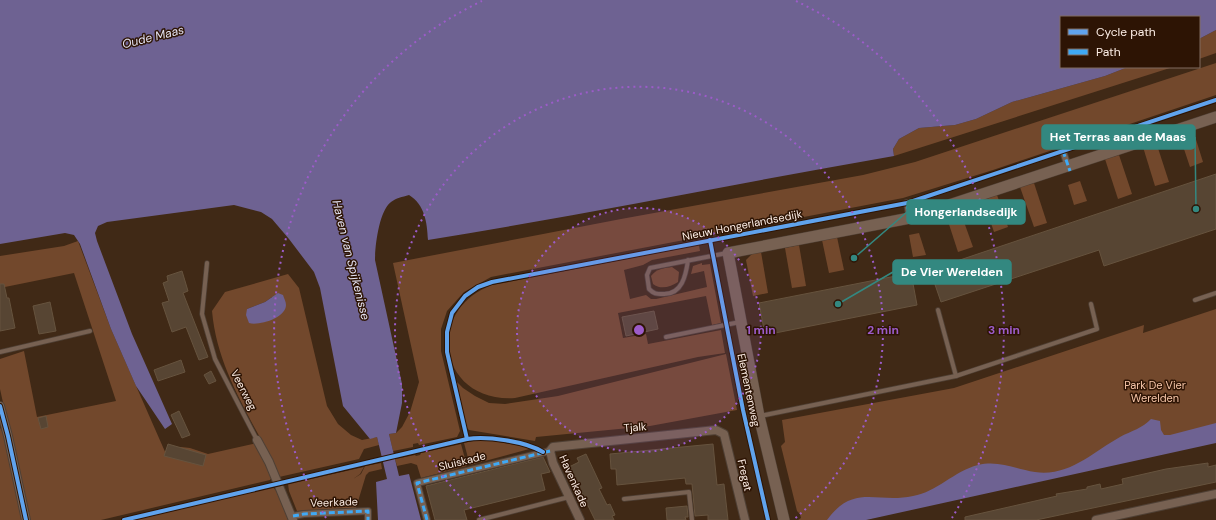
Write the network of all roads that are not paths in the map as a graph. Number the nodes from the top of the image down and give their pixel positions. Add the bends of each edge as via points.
1 (1216, 117) edge
2 (1063, 151) dead end
3 (1069, 168) junction
4 (907, 203) dead end
5 (910, 220) junction
6 (728, 253) junction
7 (688, 260) junction
8 (208, 263) dead end
9 (1216, 293) edge
10 (1195, 300) dead end
11 (1091, 304) dead end
12 (938, 310) dead end
13 (741, 322) junction
14 (90, 331) dead end
15 (666, 337) dead end
16 (0, 352) edge
17 (956, 376) junction
18 (0, 406) edge
19 (759, 416) junction
20 (724, 434) joint
21 (257, 440) joint
22 (550, 451) junction
23 (1216, 494) edge
24 (569, 497) junction
25 (624, 499) dead end
26 (293, 518) edge
27 (26, 520) edge
28 (368, 520) edge
29 (427, 520) edge
30 (479, 520) edge
31 (578, 520) edge
32 (692, 520) edge
33 (745, 520) edge
34 (784, 520) edge
35 (1096, 520) edge

1 - 3 street
2 - 3 street
3 - 5 street
4 - 5 street
5 - 6 street
6 - 7 lane
6 - 13 street, Elementenweg
7 - 7 lane via 650,268 646,284 649,289 654,294 667,294 678,290
8 - 21 lane, Veerweg via 202,314 215,359
9 - 10 lane
11 - 17 lane via 1097,328
12 - 17 lane
13 - 15 lane
13 - 19 street, Elementenweg
14 - 16 lane
17 - 19 lane
18 - 27 street
19 - 34 street, Elementenweg
20 - 22 street, Tjalk via 716,430 563,444 553,447
20 - 33 street, Fregat
21 - 26 street, Veerweg via 270,462
22 - 24 street, Havenkade via 552,463
22 - 29 street, Sluiskade via 417,482
23 - 35 street
24 - 30 lane
24 - 31 street, Havenkade
25 - 32 lane via 689,492
26 - 28 street, Veerkade via 304,514 368,511

